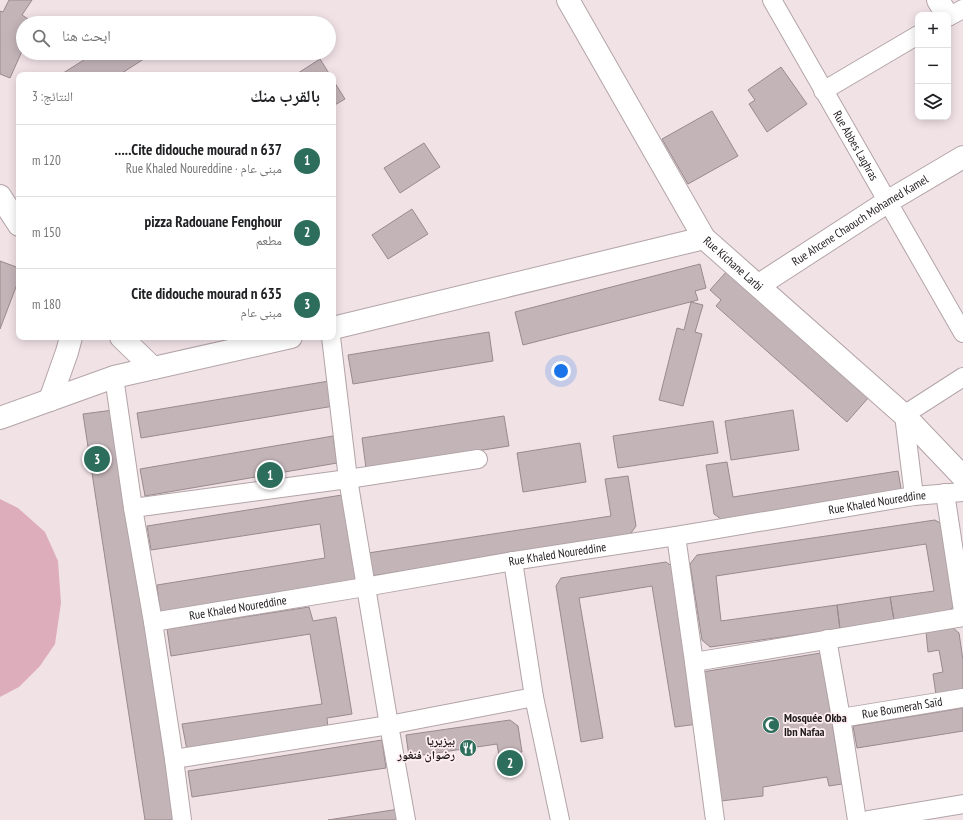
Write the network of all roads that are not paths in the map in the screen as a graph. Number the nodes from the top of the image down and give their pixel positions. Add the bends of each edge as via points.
1 (568, 0) edge
2 (772, 0) edge
3 (915, 37) edge
4 (823, 91) junction
5 (963, 157) edge
6 (0, 196) edge
7 (887, 202) junction
8 (16, 220) edge
9 (704, 238) junction
10 (759, 286) junction
11 (336, 327) edge
12 (963, 333) edge
13 (69, 340) edge
14 (124, 340) edge
15 (278, 340) edge
16 (331, 340) edge
17 (153, 368) junction
18 (114, 377) junction
19 (963, 377) edge
20 (50, 400) junction
21 (904, 415) junction
22 (0, 418) edge
23 (478, 459) dead end
24 (963, 477) edge
25 (348, 478) junction
26 (963, 492) edge
27 (945, 493) junction
28 (914, 496) junction
29 (133, 508) junction
30 (676, 536) junction
31 (513, 561) junction
32 (366, 587) junction
33 (963, 611) edge
34 (963, 617) edge
35 (153, 622) junction
36 (827, 639) junction
37 (694, 662) junction
38 (534, 697) junction
39 (963, 698) edge
40 (841, 718) junction
41 (389, 726) junction
42 (174, 759) junction
43 (963, 804) edge
44 (182, 820) edge
45 (406, 820) edge
46 (560, 820) edge
47 (715, 820) edge
48 (857, 820) edge
49 (868, 820) edge

1 - 9 street, Rue Kichane Larbi
2 - 4 street, Rue Abbes Laghras
3 - 4 street
4 - 7 street, Rue Abbes Laghras
5 - 7 street, Rue Ahcene Chaouch Mohamed Kamel
6 - 8 street
7 - 10 street, Rue Ahcene Chaouch Mohamed Kamel
7 - 12 street, Rue Abbes Laghras
9 - 10 street, Rue Kichane Larbi
9 - 11 street
10 - 21 street, Rue Kichane Larbi
13 - 20 street
14 - 17 street
15 - 17 street
16 - 25 street
17 - 18 street
18 - 20 street
18 - 29 street
19 - 21 street
20 - 22 street
21 - 24 street, Rue Kichane Larbi
21 - 28 street
23 - 25 street
25 - 29 street
25 - 32 street
26 - 27 street, Rue Khaled Noureddine
27 - 28 street, Rue Khaled Noureddine
27 - 33 street
28 - 30 street, Rue Khaled Noureddine
29 - 35 street
30 - 31 street, Rue Khaled Noureddine
30 - 37 street
31 - 32 street, Rue Khaled Noureddine
31 - 38 street
32 - 35 street, Rue Khaled Noureddine
32 - 41 street
34 - 36 street
35 - 42 street
36 - 37 street
36 - 40 street
37 - 47 street
38 - 41 street
38 - 46 street
39 - 40 street, Rue Boumerah Saïd
40 - 48 street
41 - 42 street
41 - 45 street
42 - 44 street
43 - 49 street

